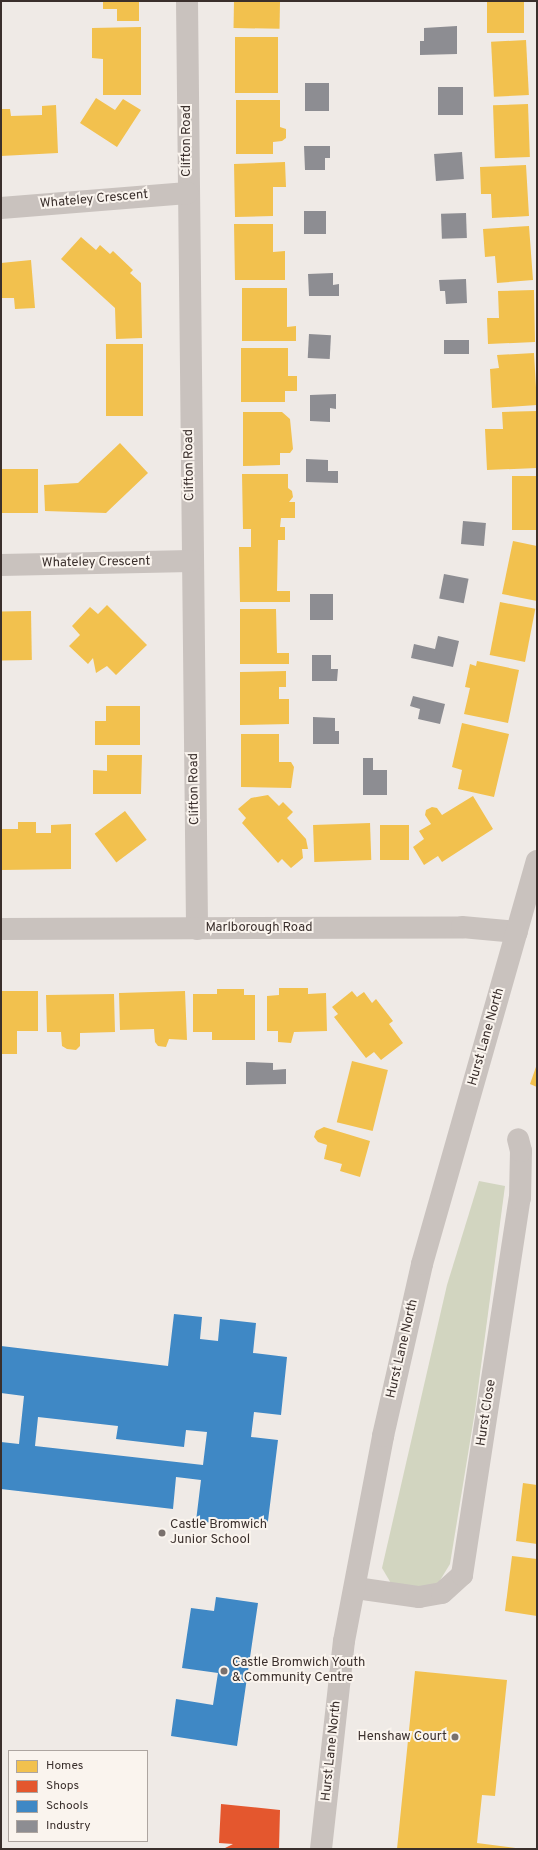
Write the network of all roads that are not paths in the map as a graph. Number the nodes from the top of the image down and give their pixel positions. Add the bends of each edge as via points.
1 (187, 1) edge
2 (187, 193) junction
3 (1, 208) edge
4 (191, 561) junction
5 (1, 565) edge
6 (537, 861) edge
7 (1, 929) edge
8 (197, 929) junction
9 (517, 932) junction
10 (518, 1139) dead end
11 (356, 1588) junction
12 (321, 1849) edge

1 - 2 street, Clifton Road
2 - 3 street, Whateley Crescent
2 - 4 street, Clifton Road
4 - 5 street, Whateley Crescent
4 - 8 street, Clifton Road
6 - 9 street, Hurst Lane North
7 - 8 street, Marlborough Road
8 - 9 street, Marlborough Road via 462,927
9 - 11 street, Hurst Lane North via 422,1264 383,1436
10 - 11 street, Hurst Close via 522,1150 520,1198 462,1575 442,1593 419,1597
11 - 12 street, Hurst Lane North via 344,1641

